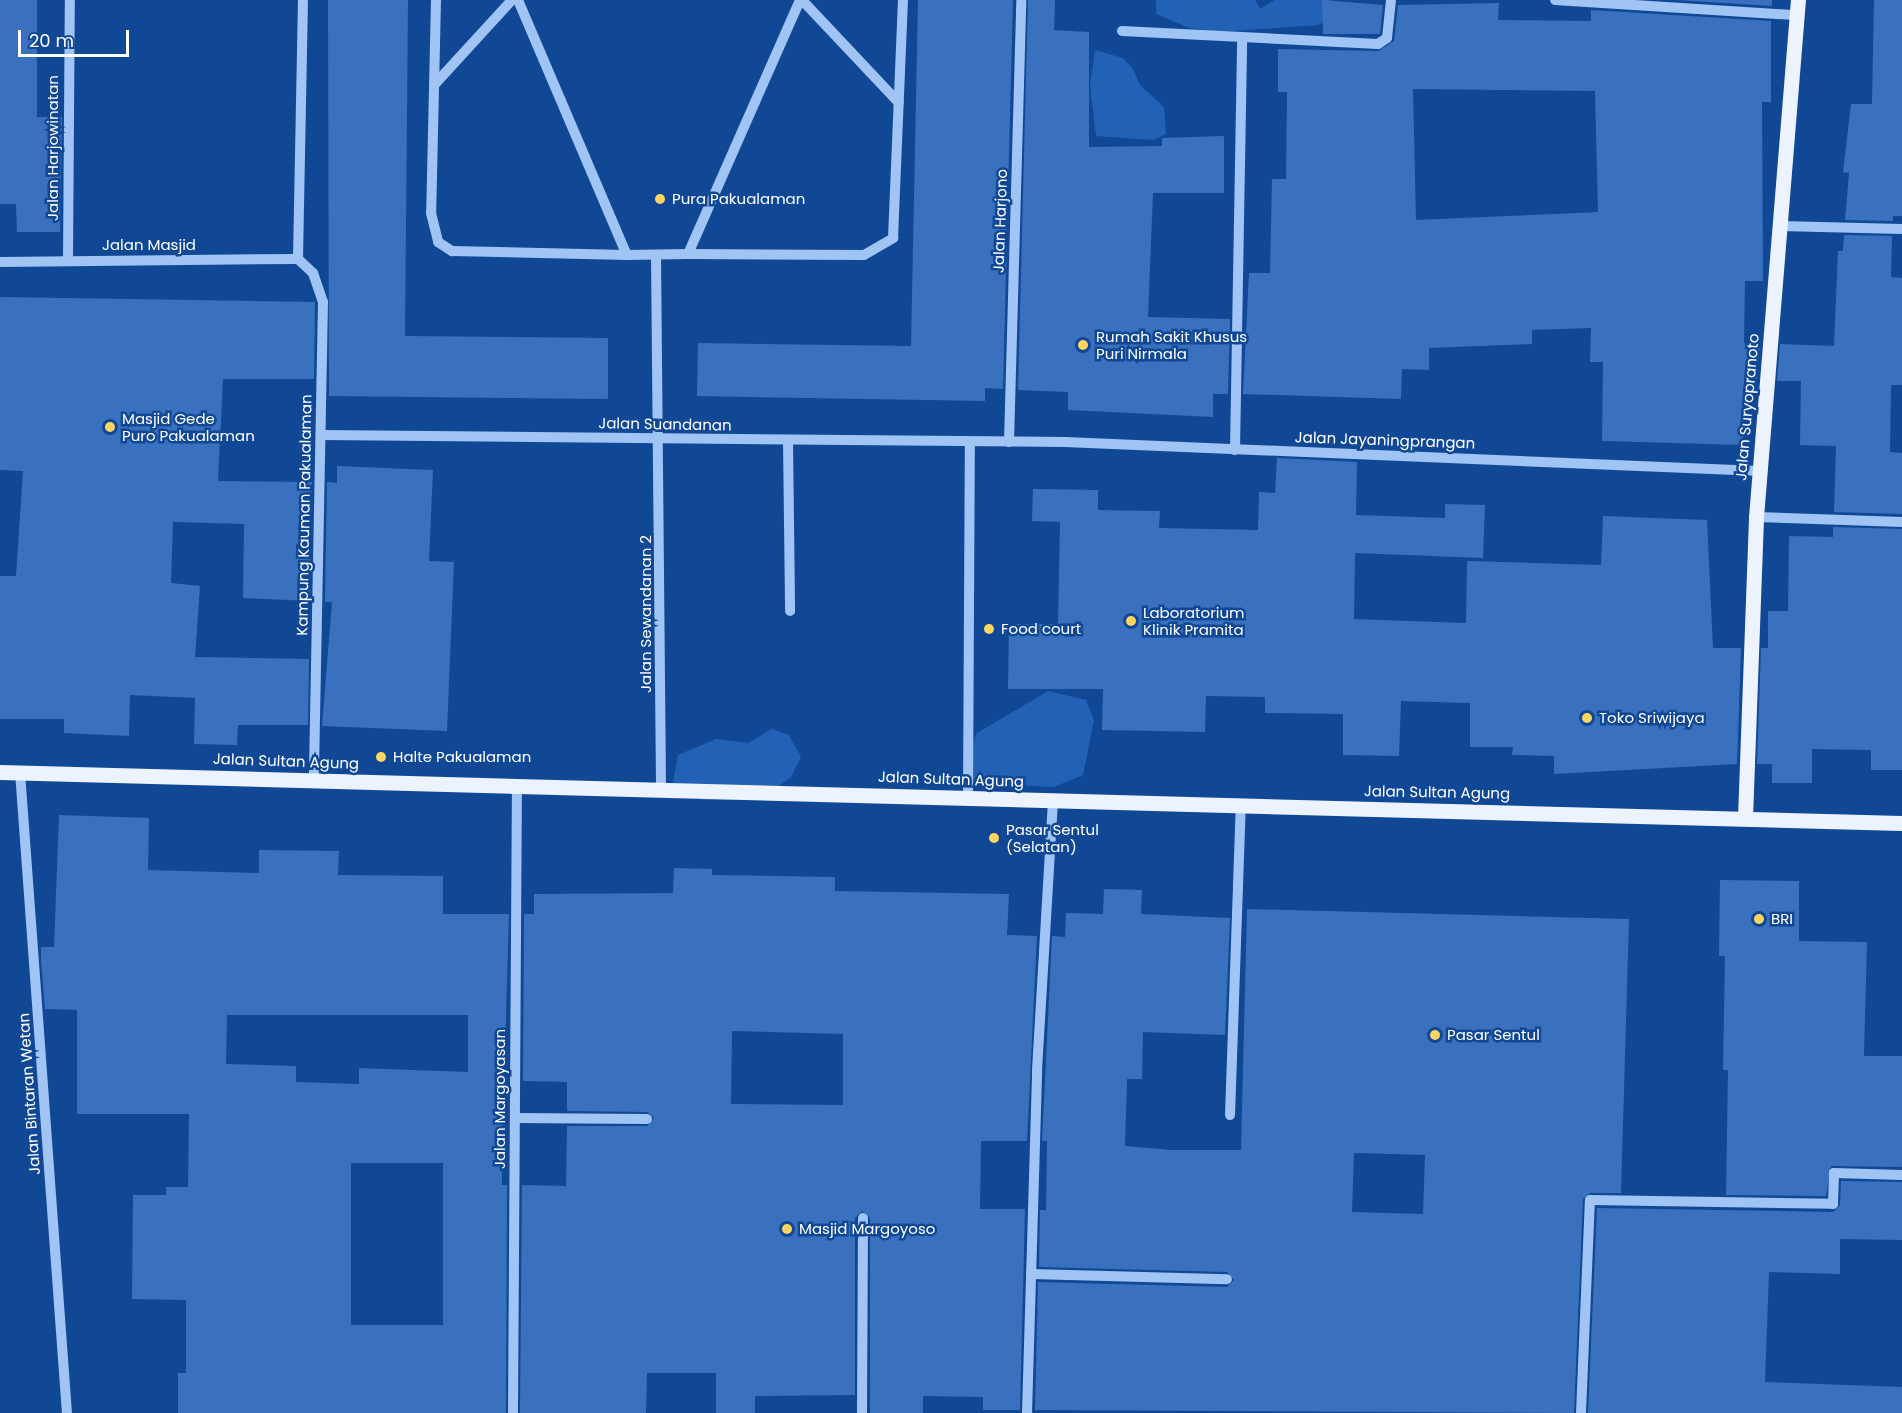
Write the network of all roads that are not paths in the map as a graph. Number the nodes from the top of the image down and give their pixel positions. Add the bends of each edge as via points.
1 (70, 0) edge
2 (303, 0) edge
3 (436, 0) edge
4 (512, 0) edge
5 (518, 0) edge
6 (801, 0) edge
7 (903, 0) edge
8 (1022, 0) edge
9 (1391, 0) edge
10 (1556, 0) edge
11 (1797, 8) edge
12 (1122, 31) dead end
13 (1242, 39) junction
14 (435, 84) junction
15 (899, 104) junction
16 (1780, 225) junction
17 (1902, 229) edge
18 (688, 254) junction
19 (627, 255) junction
20 (656, 255) junction
21 (298, 259) junction
22 (0, 261) edge
23 (68, 261) junction
24 (321, 435) junction
25 (662, 438) junction
26 (788, 440) junction
27 (970, 442) junction
28 (1009, 442) junction
29 (1235, 450) junction
30 (1759, 471) junction
31 (1756, 517) junction
32 (1902, 522) edge
33 (790, 611) dead end
34 (0, 772) edge
35 (20, 772) junction
36 (314, 779) junction
37 (518, 785) junction
38 (661, 789) junction
39 (968, 797) junction
40 (1053, 800) junction
41 (1240, 805) junction
42 (1745, 818) junction
43 (1902, 823) edge
44 (1230, 1115) dead end
45 (515, 1118) junction
46 (646, 1119) dead end
47 (1902, 1175) edge
48 (863, 1218) dead end
49 (1031, 1274) junction
50 (1227, 1279) dead end
51 (67, 1413) edge
52 (513, 1413) edge
53 (862, 1413) edge
54 (1027, 1413) edge
55 (1581, 1413) edge

1 - 23 street, Jalan Harjowinatan
2 - 21 street
3 - 14 street
4 - 14 street
5 - 19 street
6 - 15 street
6 - 18 street
7 - 15 street
8 - 28 street, Jalan Harjono
9 - 13 street via 1385,43
10 - 11 street
11 - 16 main road, Jalan Suryopranoto
12 - 13 street
13 - 29 street
14 - 19 street via 432,224 444,248
15 - 18 street via 897,232 885,245 864,255
16 - 17 street
16 - 30 main road, Jalan Suryopranoto
18 - 20 street
19 - 20 street
20 - 25 street, Jalan Sewandanan 2
21 - 23 street, Jalan Masjid
21 - 24 street, Kampung Kauman Pakualaman via 313,273 323,302
22 - 23 street, Jalan Masjid
24 - 25 street, Jalan Suandanan
24 - 36 street, Kampung Kauman Pakualaman
25 - 26 street, Jalan Suandanan
25 - 38 street, Jalan Sewandanan 2
26 - 27 street, Jalan Suandanan
26 - 33 street
27 - 28 street, Jalan Suandanan
27 - 39 street
28 - 29 street, Jalan Jayaningprangan
29 - 30 street, Jalan Jayaningprangan
30 - 31 main road, Jalan Suryopranoto
31 - 32 street
31 - 42 main road, Jalan Suryopranoto
34 - 35 main road, Jalan Sultan Agung
35 - 36 main road, Jalan Sultan Agung
35 - 51 street, Jalan Bintaran Wetan
36 - 37 main road, Jalan Sultan Agung
37 - 38 main road, Jalan Sultan Agung
37 - 45 street, Jalan Margoyasan
38 - 39 main road, Jalan Sultan Agung
39 - 40 main road, Jalan Sultan Agung
40 - 41 main road, Jalan Sultan Agung
40 - 49 street
41 - 42 main road, Jalan Sultan Agung
41 - 44 street
42 - 43 main road, Jalan Sultan Agung
45 - 46 street
45 - 52 street, Jalan Margoyasan
47 - 55 street via 1834,1173 1833,1204 1590,1200
48 - 53 street
49 - 50 street
49 - 54 street

